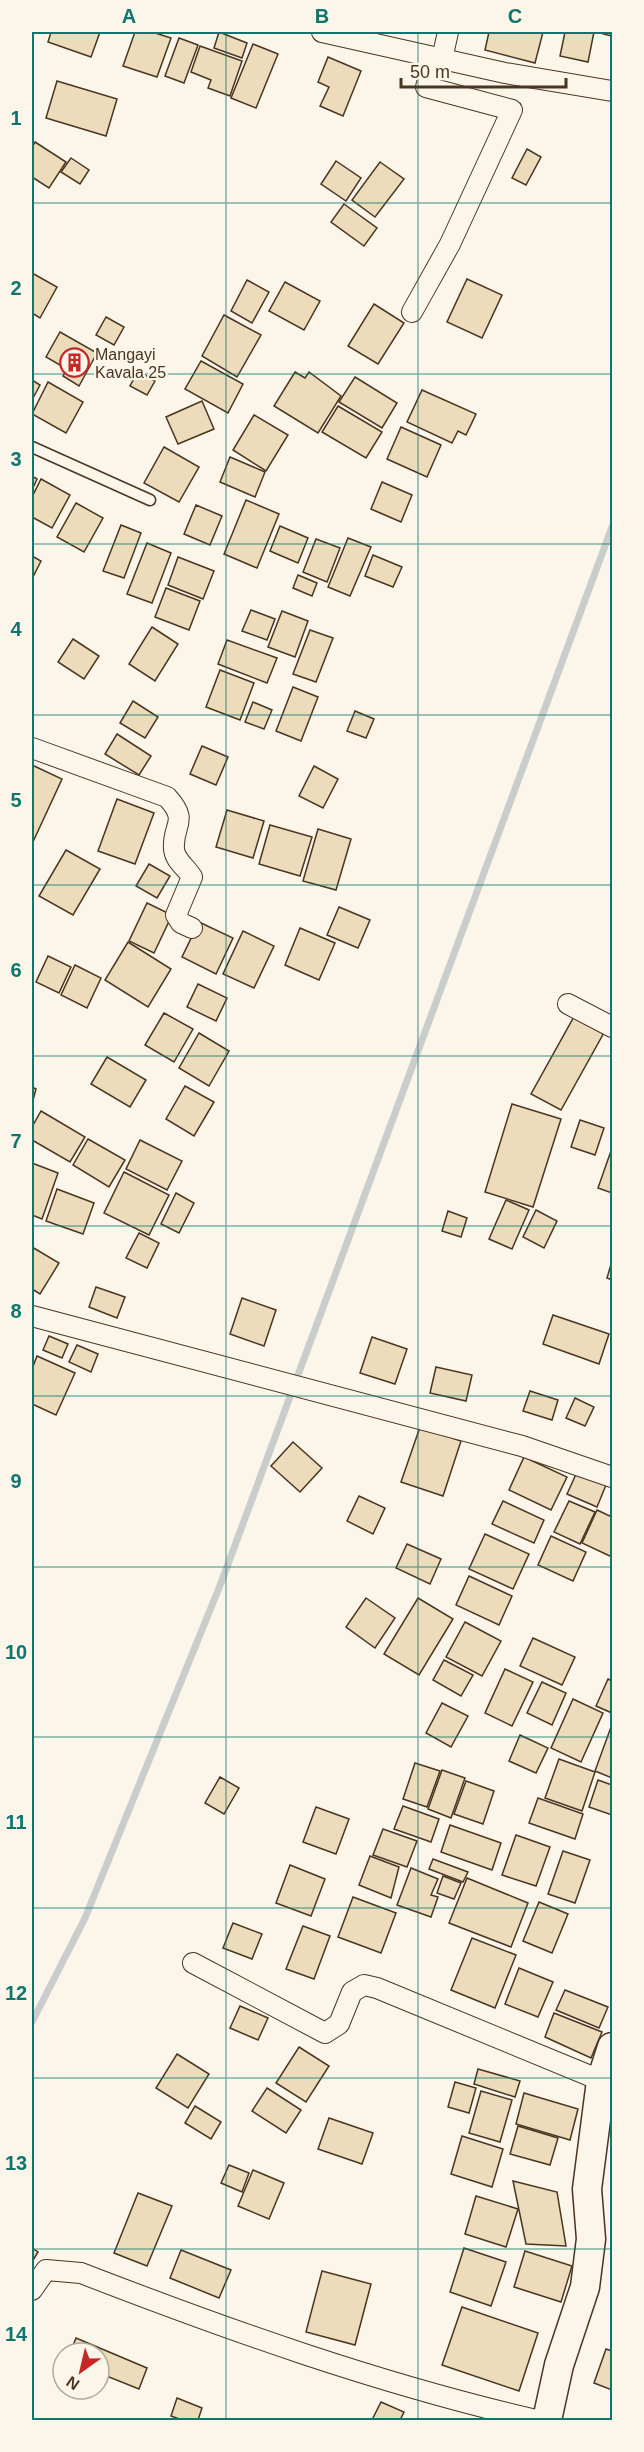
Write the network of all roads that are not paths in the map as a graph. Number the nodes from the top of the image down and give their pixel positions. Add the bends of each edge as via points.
1 (322, 32) edge
2 (448, 32) edge
3 (438, 58) junction
4 (612, 91) edge
5 (412, 312) dead end
6 (32, 447) edge
7 (150, 500) dead end
8 (32, 748) edge
9 (192, 928) dead end
10 (568, 1004) dead end
11 (612, 1027) edge
12 (32, 1316) edge
13 (612, 1477) edge
14 (194, 1963) dead end
15 (612, 2047) edge
16 (607, 2083) edge
17 (32, 2290) edge
18 (536, 2421) edge
19 (547, 2421) edge

1 - 3 street
2 - 3 street
3 - 4 street
3 - 5 street via 426,87 512,110 450,244
6 - 7 lane
8 - 9 street via 167,797 176,807 181,819 174,848 176,859 192,877 176,915 181,924
10 - 11 street
12 - 13 street via 522,1446
14 - 16 street via 326,2033 339,2025 352,1992 364,1985
15 - 16 main road
16 - 19 main road via 587,2189 591,2239 585,2287 559,2366
17 - 18 street via 46,2270 81,2273 300,2354 448,2400

